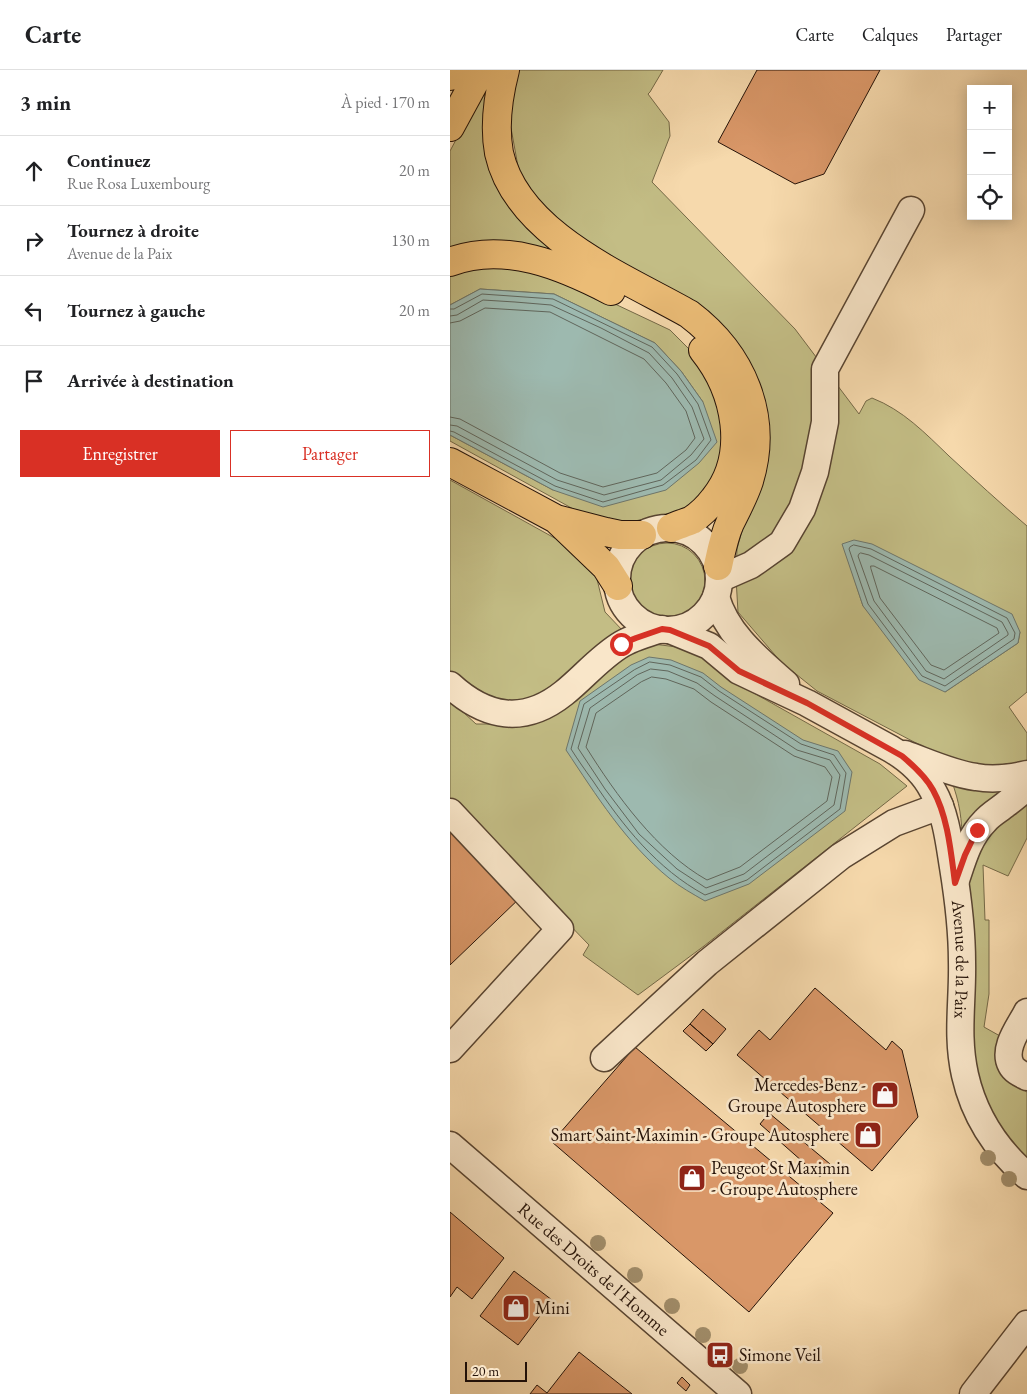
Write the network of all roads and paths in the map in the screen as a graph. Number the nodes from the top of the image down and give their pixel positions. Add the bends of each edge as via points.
1 (453, 70) edge
2 (481, 70) edge
3 (504, 70) edge
4 (450, 76) edge
5 (450, 127) edge
6 (910, 210) dead end
7 (450, 262) edge
8 (450, 462) edge
9 (556, 519) junction
10 (670, 528) junction
11 (642, 535) junction
12 (718, 581) junction
13 (618, 586) junction
14 (666, 630) junction
15 (450, 685) edge
16 (807, 703) junction
17 (891, 748) junction
18 (1027, 774) edge
19 (1027, 787) edge
20 (940, 806) junction
21 (450, 812) edge
22 (955, 883) junction
23 (1027, 1012) edge
24 (450, 1049) edge
25 (604, 1058) dead end
26 (1027, 1077) edge
27 (450, 1144) edge
28 (1027, 1176) edge
29 (1027, 1324) edge
30 (738, 1394) edge
31 (973, 1394) edge

1 - 4 highway
2 - 5 highway
3 - 12 highway via 497,113 497,140 505,170 521,198 549,230 575,250 700,322 720,343 744,379 755,419 755,447 744,494 726,534
6 - 12 street via 825,369 825,422 815,472 802,508 782,543 751,565
7 - 10 highway via 474,255 505,255 558,267 665,318 699,345 726,388 735,428 734,454 724,485 708,507 691,520
8 - 9 highway
9 - 11 highway via 620,535
9 - 13 highway via 606,568
10 - 11 street
10 - 12 street via 685,531 703,542 712,553
11 - 13 street via 622,557
12 - 14 street via 706,614 683,628
12 - 16 street, Avenue de la Paix via 722,613 730,627 743,644
13 - 14 street via 622,600 635,617 647,625
14 - 15 street via 621,644 555,700 526,712 517,714 484,709
14 - 16 street, Avenue de la Paix via 709,646 739,671
16 - 17 street, Avenue de la Paix
17 - 18 street via 975,777
17 - 20 street, Avenue de la Paix via 925,778
19 - 22 street via 977,830
20 - 22 street, Avenue de la Paix
20 - 25 street via 894,823 841,856 707,963
21 - 24 street via 560,929
22 - 28 street, Avenue de la Paix via 962,961 959,1034 966,1082 988,1131 1005,1155
23 - 26 street via 1010,1043 1009,1058 1015,1070
27 - 30 street, Rue des Droits de l'Homme
29 - 31 street

